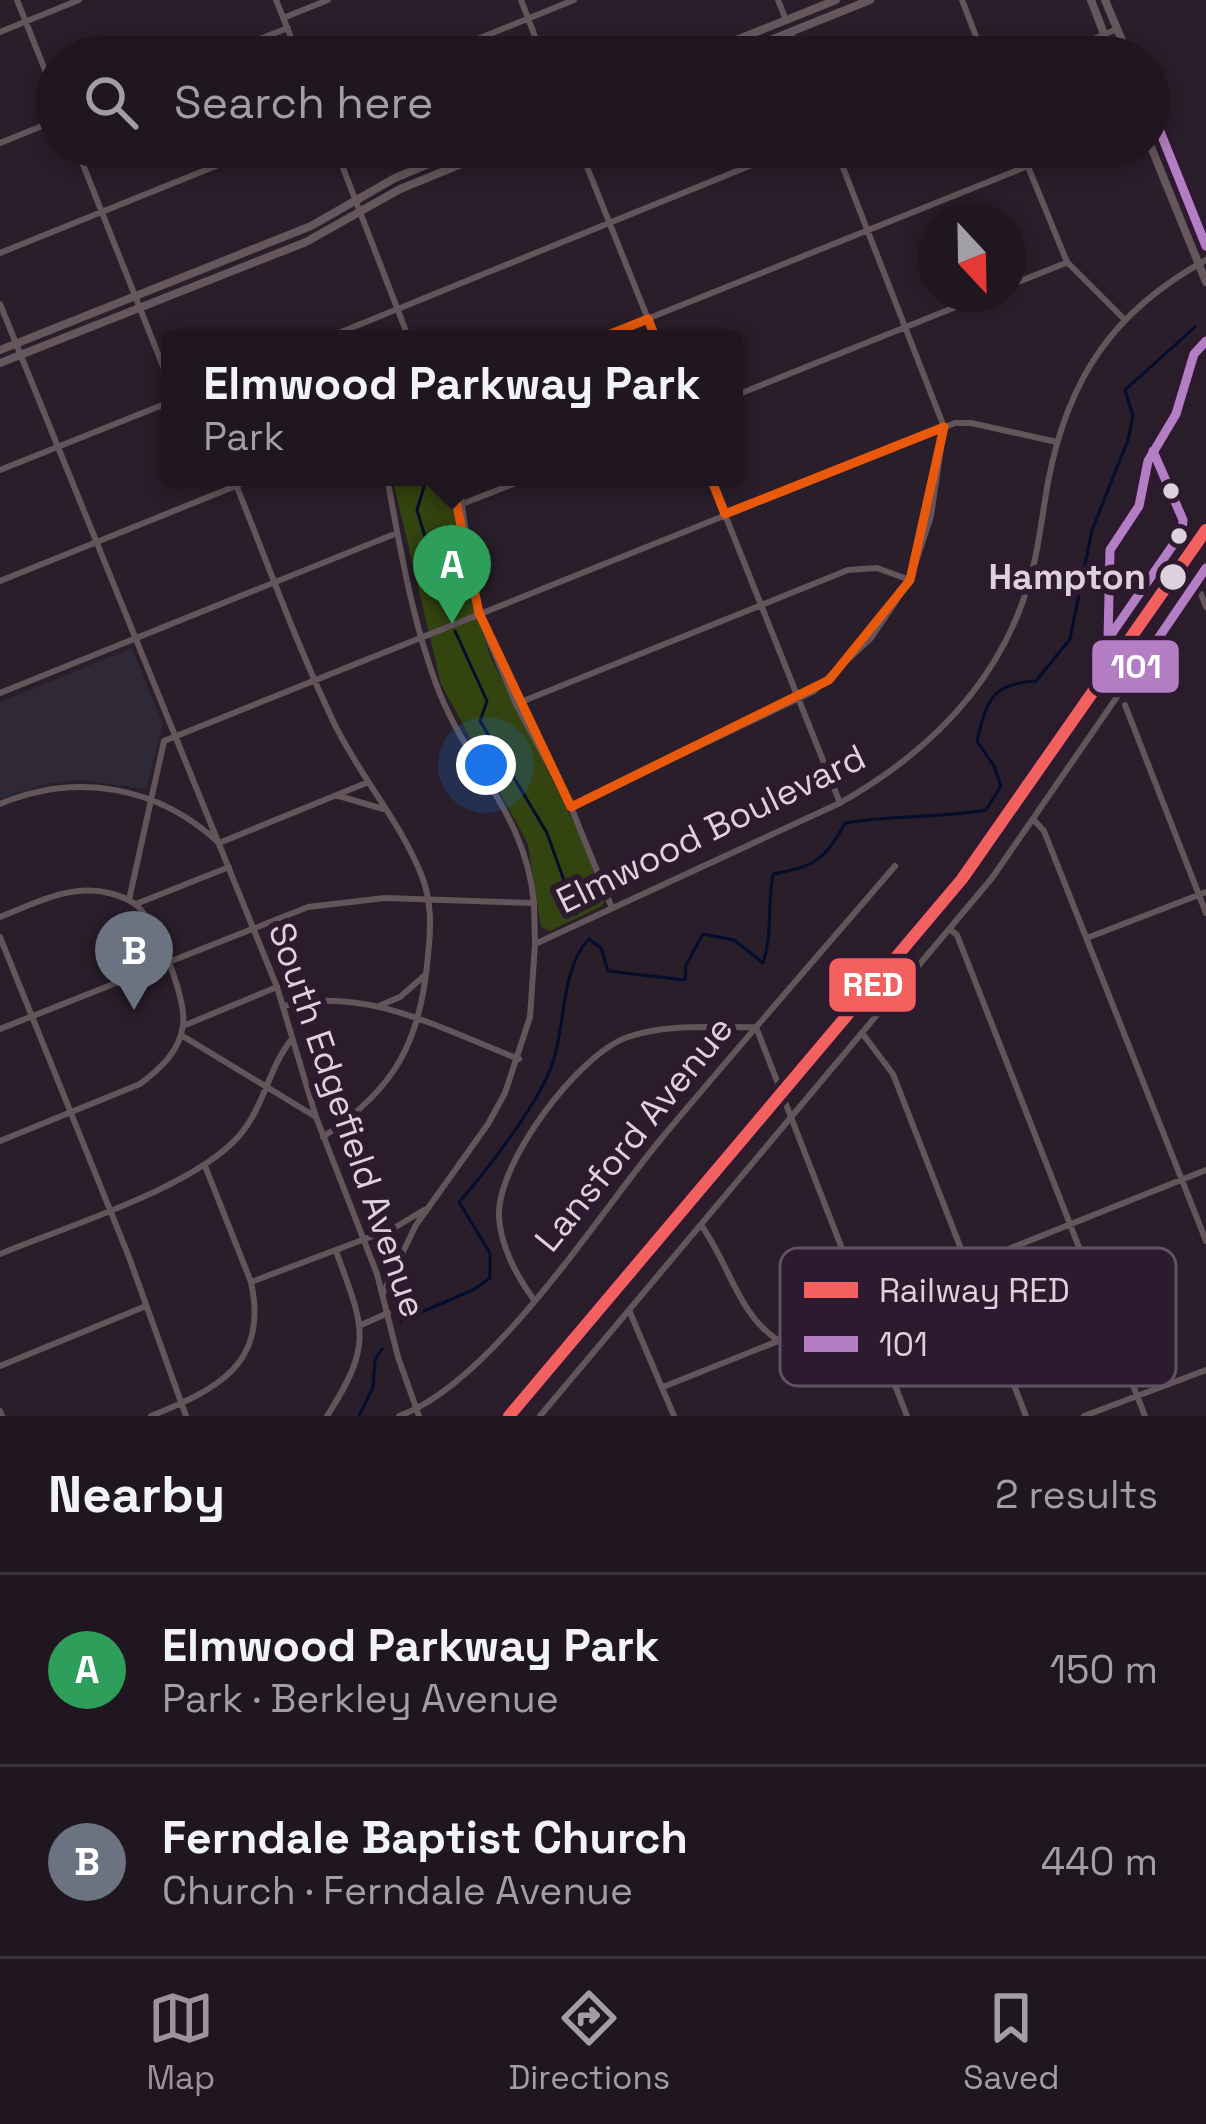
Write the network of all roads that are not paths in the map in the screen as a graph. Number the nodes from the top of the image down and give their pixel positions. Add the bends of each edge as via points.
1 (17, 0) edge
2 (79, 0) edge
3 (276, 0) edge
4 (328, 0) edge
5 (521, 0) edge
6 (574, 0) edge
7 (778, 0) edge
8 (836, 0) edge
9 (870, 0) edge
10 (962, 0) edge
11 (1090, 0) edge
12 (1107, 5) edge
13 (1095, 11) junction
14 (284, 18) junction
15 (528, 18) junction
16 (786, 20) junction
17 (26, 21) junction
18 (287, 28) junction
19 (1118, 29) junction
20 (0, 32) edge
21 (790, 32) junction
22 (1104, 35) joint
23 (267, 36) edge
24 (290, 36) edge
25 (484, 36) edge
26 (535, 36) edge
27 (746, 36) edge
28 (780, 36) edge
29 (792, 36) edge
30 (976, 36) edge
31 (1121, 36) edge
32 (36, 46) edge
33 (36, 128) edge
34 (0, 143) edge
35 (1170, 159) edge
36 (84, 168) edge
37 (211, 168) edge
38 (343, 168) edge
39 (419, 168) edge
40 (450, 168) edge
41 (587, 168) edge
42 (744, 168) edge
43 (843, 168) edge
44 (1022, 168) edge
45 (1028, 168) edge
46 (1160, 168) edge
47 (356, 201) junction
48 (1190, 205) junction
49 (1177, 210) junction
50 (101, 212) junction
51 (360, 213) junction
52 (609, 222) junction
53 (867, 230) junction
54 (1206, 246) edge
55 (246, 252) junction
56 (0, 253) edge
57 (1067, 262) junction
58 (1203, 262) edge
59 (251, 264) junction
60 (1026, 279) edge
61 (1206, 282) edge
62 (135, 296) junction
63 (0, 304) edge
64 (140, 308) junction
65 (397, 308) junction
66 (944, 312) edge
67 (648, 319) junction
68 (1125, 320) junction
69 (907, 327) junction
70 (349, 329) edge
71 (406, 330) edge
72 (620, 330) edge
73 (652, 330) edge
74 (17, 343) junction
75 (0, 350) edge
76 (21, 355) junction
77 (161, 361) edge
78 (0, 363) edge
79 (743, 392) edge
80 (161, 405) edge
81 (944, 427) junction
82 (1057, 442) junction
83 (58, 447) junction
84 (0, 470) edge
85 (223, 486) edge
86 (236, 486) edge
87 (389, 486) edge
88 (459, 486) edge
89 (508, 486) edge
90 (714, 486) edge
91 (462, 504) junction
92 (725, 514) junction
93 (398, 532) junction
94 (98, 542) junction
95 (1206, 568) edge
96 (910, 580) junction
97 (0, 581) edge
98 (274, 582) junction
99 (1201, 594) dead end
100 (761, 605) junction
101 (1206, 608) edge
102 (479, 613) junction
103 (423, 635) junction
104 (137, 638) junction
105 (314, 680) junction
106 (0, 694) edge
107 (800, 700) junction
108 (516, 704) junction
109 (1125, 705) dead end
110 (176, 736) junction
111 (366, 783) junction
112 (335, 795) junction
113 (152, 799) junction
114 (840, 803) junction
115 (0, 804) edge
116 (571, 807) junction
117 (383, 809) junction
118 (1033, 819) junction
119 (219, 843) junction
120 (896, 866) dead end
121 (229, 867) junction
122 (1202, 893) edge
123 (428, 899) junction
124 (132, 902) junction
125 (534, 903) junction
126 (612, 908) junction
127 (1206, 913) edge
128 (0, 917) edge
129 (254, 926) junction
130 (951, 930) junction
131 (0, 937) edge
132 (1088, 938) junction
133 (535, 944) junction
134 (167, 962) junction
135 (427, 973) junction
136 (278, 987) junction
137 (380, 1005) junction
138 (283, 1006) junction
139 (32, 1016) junction
140 (418, 1019) junction
141 (756, 1027) junction
142 (730, 1028) junction
143 (0, 1029) edge
144 (182, 1030) junction
145 (862, 1034) junction
146 (292, 1038) junction
147 (740, 1048) junction
148 (519, 1059) junction
149 (268, 1090) junction
150 (71, 1113) junction
151 (316, 1117) junction
152 (791, 1120) junction
153 (323, 1137) junction
154 (0, 1141) edge
155 (206, 1166) junction
156 (1206, 1170) edge
157 (1182, 1180) junction
158 (427, 1208) junction
159 (110, 1209) junction
160 (1072, 1224) junction
161 (701, 1225) junction
162 (364, 1240) junction
163 (1206, 1241) edge
164 (841, 1248) edge
165 (962, 1248) edge
166 (1013, 1248) edge
167 (1081, 1248) edge
168 (336, 1251) junction
169 (0, 1254) edge
170 (251, 1282) junction
171 (383, 1293) junction
172 (534, 1300) junction
173 (147, 1306) junction
174 (629, 1310) junction
175 (388, 1312) junction
176 (361, 1325) junction
177 (779, 1341) joint
178 (0, 1366) edge
179 (1206, 1370) edge
180 (1176, 1381) edge
181 (895, 1386) edge
182 (1015, 1386) edge
183 (1133, 1386) edge
184 (1161, 1386) edge
185 (663, 1387) junction
186 (1136, 1395) junction
187 (181, 1404) junction
188 (418, 1413) edge
189 (151, 1416) edge
190 (186, 1416) edge
191 (327, 1416) edge
192 (399, 1416) edge
193 (540, 1416) edge
194 (674, 1416) edge
195 (907, 1416) edge
196 (1026, 1416) edge
197 (1084, 1416) edge
198 (1145, 1416) edge

1 - 17 street
2 - 17 street
3 - 14 street
4 - 14 street
5 - 15 street
6 - 15 street
7 - 16 street
8 - 16 main road
9 - 21 main road
10 - 30 street
11 - 13 main road
12 - 13 main road
12 - 19 main road
13 - 22 main road
14 - 18 street
15 - 25 street
15 - 26 street
16 - 21 street
16 - 27 main road
17 - 20 street
17 - 32 street
18 - 23 street
18 - 24 street
19 - 22 street
19 - 31 main road
21 - 28 main road
21 - 29 street
33 - 34 street
35 - 48 main road
36 - 50 street
37 - 50 street
38 - 47 street
39 - 47 main road
40 - 51 main road
41 - 52 street
42 - 52 street
43 - 53 street
44 - 53 street
45 - 57 street
46 - 49 main road
47 - 51 street
47 - 55 main road
48 - 49 main road
48 - 54 main road
49 - 58 main road
50 - 56 street
50 - 62 street
51 - 59 main road
51 - 65 street
52 - 65 street
52 - 67 street
53 - 67 street
53 - 69 street
55 - 59 main road
55 - 62 main road
57 - 60 street
57 - 68 street
58 - 61 main road
58 - 68 street, Elmwood Boulevard
59 - 64 main road
62 - 64 street
62 - 74 main road
63 - 74 street, South Edgefield Avenue
64 - 76 main road
64 - 77 street
65 - 70 street
65 - 71 street
66 - 69 street
67 - 72 street
67 - 73 street
68 - 82 street, Elmwood Boulevard via 1083,373
69 - 79 street
69 - 81 street
74 - 75 main road
74 - 76 street, South Edgefield Avenue
76 - 78 main road
76 - 83 street, South Edgefield Avenue
80 - 83 street
81 - 82 street via 971,423
81 - 92 street
81 - 96 street via 931,516
82 - 114 street, Elmwood Boulevard via 1032,574 998,654 923,748
83 - 84 street
83 - 94 street, South Edgefield Avenue
85 - 94 street
86 - 98 street
87 - 93 street
88 - 91 street
89 - 91 street
90 - 92 street
91 - 102 street
92 - 100 street
92 - 102 street
93 - 98 street
93 - 103 street
94 - 97 street
94 - 104 street, South Edgefield Avenue
95 - 118 street
96 - 100 street via 863,567
96 - 107 street via 851,660
98 - 104 street
98 - 105 street
99 - 101 street
100 - 107 street
100 - 108 street
102 - 103 street
102 - 108 street
103 - 105 street
103 - 125 street via 450,716 519,835
104 - 106 street
104 - 110 street, South Edgefield Avenue
105 - 110 street
105 - 111 street
107 - 114 street
107 - 116 street
108 - 116 street
109 - 122 street
110 - 113 street via 164,741
110 - 119 street, South Edgefield Avenue
111 - 112 street
111 - 117 street
112 - 117 street
112 - 119 street
113 - 115 street via 67,787
113 - 119 street
113 - 124 street
114 - 126 street, Elmwood Boulevard
116 - 126 street
117 - 123 street
118 - 130 street
118 - 132 street
119 - 121 street, South Edgefield Avenue
120 - 141 street, Lansford Avenue
121 - 124 street
121 - 129 street, South Edgefield Avenue
122 - 127 street
122 - 132 street
123 - 125 street
123 - 129 street via 349,900
123 - 135 street
124 - 128 street via 80,890
124 - 134 street
125 - 133 street
126 - 133 street, Elmwood Boulevard
129 - 134 street
129 - 136 street, South Edgefield Avenue
130 - 145 street
130 - 160 street
131 - 139 street
132 - 157 street
133 - 148 street, Elmwood Boulevard
134 - 139 street
134 - 144 street
135 - 137 street
135 - 140 street
136 - 138 street, South Edgefield Avenue
136 - 144 street
137 - 138 street
137 - 140 street
138 - 146 street, South Edgefield Avenue
139 - 143 street
139 - 150 street
140 - 148 street
140 - 153 street via 384,1087
141 - 142 street
141 - 147 street, Lansford Avenue
141 - 152 street
142 - 147 street
142 - 172 street via 630,1036 570,1080 512,1164 501,1197 501,1230
144 - 149 street
144 - 150 street via 166,1061 140,1084
145 - 152 street
145 - 165 street via 893,1074
146 - 149 street
146 - 151 street, South Edgefield Avenue
147 - 172 street, Lansford Avenue
148 - 158 street, Elmwood Boulevard via 488,1124
149 - 151 street
149 - 155 street via 240,1135
150 - 154 street
150 - 159 street
151 - 153 street, South Edgefield Avenue
152 - 161 street
152 - 164 street
153 - 162 street, South Edgefield Avenue
155 - 159 street
155 - 170 street
156 - 157 street
157 - 160 street
157 - 163 street
158 - 162 street
158 - 171 street, Elmwood Boulevard
159 - 169 street
159 - 173 street
160 - 166 street
160 - 167 street
161 - 174 street
161 - 177 street via 751,1320
162 - 168 street
162 - 171 street, South Edgefield Avenue
168 - 170 street
168 - 176 street
170 - 187 street via 256,1315 243,1357 227,1378
171 - 175 street, South Edgefield Avenue
172 - 188 street, Lansford Avenue
173 - 178 street
173 - 187 street
174 - 185 street
174 - 193 street
175 - 176 street
175 - 188 street, South Edgefield Avenue
176 - 191 street via 358,1360
177 - 185 street
179 - 180 street
181 - 195 street
182 - 196 street
183 - 186 street
184 - 186 street
185 - 194 street
186 - 197 street
186 - 198 street
187 - 189 street
187 - 190 street
188 - 192 street, Lansford Avenue

